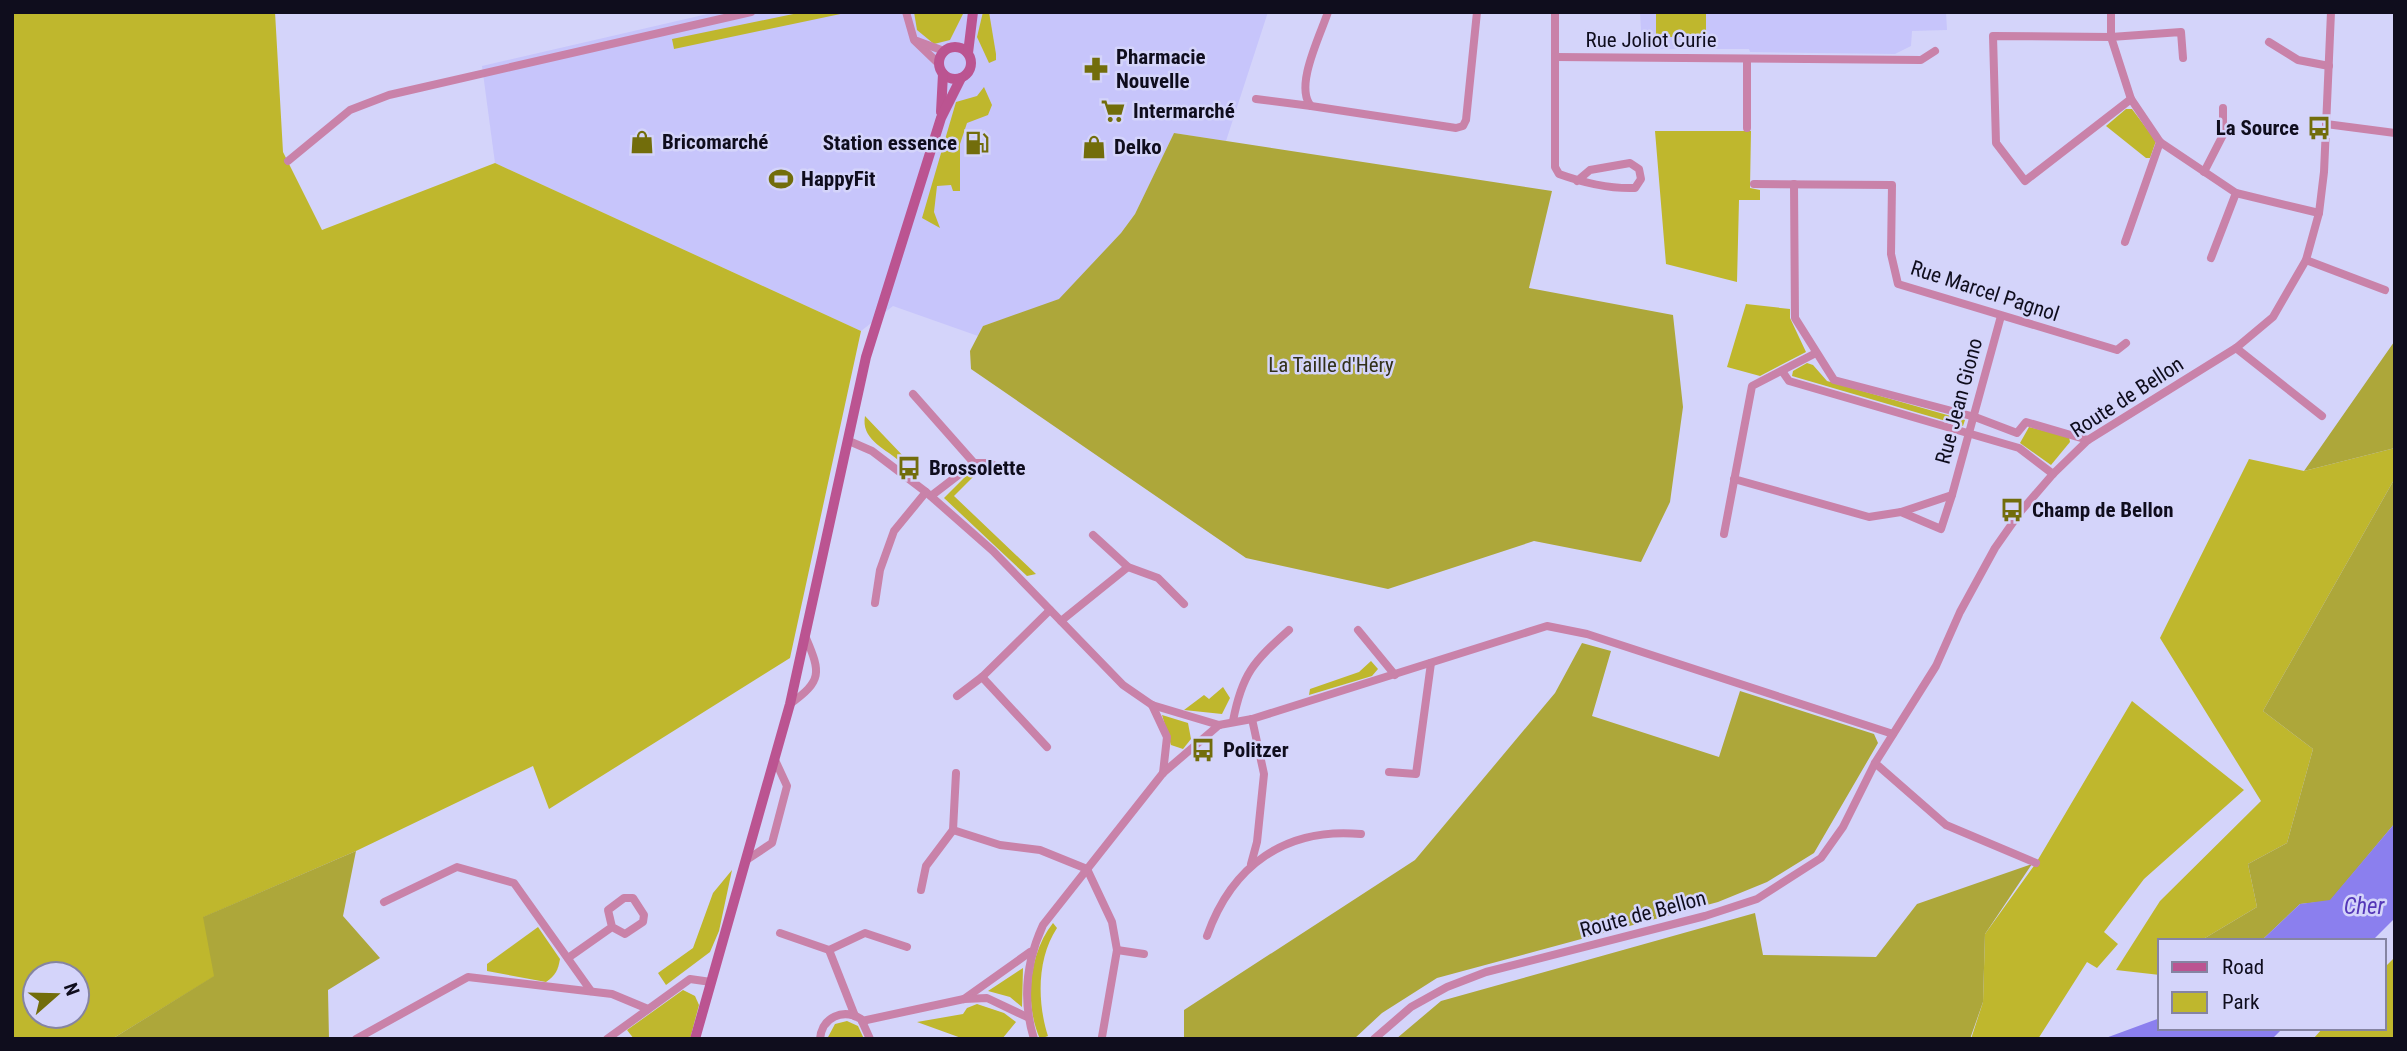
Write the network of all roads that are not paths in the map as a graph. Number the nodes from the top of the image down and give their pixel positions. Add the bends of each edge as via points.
1 (751, 12) edge
2 (906, 12) edge
3 (1328, 12) edge
4 (1477, 12) edge
5 (1555, 12) edge
6 (2112, 12) edge
7 (2331, 12) edge
8 (972, 16) edge
9 (2111, 37) junction
10 (914, 40) junction
11 (2269, 42) dead end
12 (948, 49) junction
13 (1935, 51) dead end
14 (968, 53) junction
15 (1555, 57) junction
16 (2183, 58) dead end
17 (1747, 59) junction
18 (2329, 66) junction
19 (941, 69) junction
20 (961, 78) junction
21 (1256, 99) dead end
22 (2132, 99) junction
23 (1311, 106) junction
24 (2223, 108) dead end
25 (941, 118) junction
26 (2326, 124) junction
27 (1747, 128) dead end
28 (2395, 133) edge
29 (2160, 142) junction
30 (288, 161) dead end
31 (2204, 172) junction
32 (1577, 181) junction
33 (1754, 184) dead end
34 (1794, 184) junction
35 (2236, 193) junction
36 (2319, 213) junction
37 (2125, 242) dead end
38 (2211, 258) dead end
39 (2306, 260) junction
40 (2385, 290) dead end
41 (2001, 316) junction
42 (2126, 343) dead end
43 (2236, 348) junction
44 (1814, 354) junction
45 (1782, 371) junction
46 (913, 394) dead end
47 (2322, 416) dead end
48 (1975, 417) junction
49 (1969, 432) junction
50 (2017, 433) junction
51 (849, 440) junction
52 (2088, 440) junction
53 (2012, 446) junction
54 (974, 463) junction
55 (1013, 472) dead end
56 (2053, 474) junction
57 (1734, 479) junction
58 (928, 494) junction
59 (1952, 495) junction
60 (1901, 512) junction
61 (1724, 534) dead end
62 (1093, 535) dead end
63 (1128, 567) junction
64 (875, 603) dead end
65 (1184, 604) dead end
66 (1050, 610) junction
67 (1061, 621) junction
68 (1289, 630) dead end
69 (1358, 630) dead end
70 (806, 638) junction
71 (1431, 663) junction
72 (1395, 675) junction
73 (982, 677) junction
74 (957, 696) dead end
75 (790, 705) junction
76 (1152, 705) junction
77 (1252, 719) junction
78 (1233, 721) junction
79 (1219, 725) junction
80 (1893, 734) junction
81 (1047, 747) dead end
82 (775, 760) junction
83 (1875, 763) junction
84 (1389, 772) dead end
85 (956, 773) dead end
86 (1163, 773) junction
87 (953, 830) junction
88 (1361, 834) dead end
89 (1257, 842) junction
90 (1275, 847) junction
91 (748, 859) junction
92 (2036, 863) dead end
93 (1251, 864) junction
94 (1087, 869) junction
95 (921, 890) dead end
96 (384, 902) dead end
97 (612, 927) junction
98 (780, 933) dead end
99 (1207, 936) dead end
100 (906, 947) dead end
101 (829, 950) junction
102 (1116, 950) junction
103 (1030, 952) junction
104 (1144, 954) dead end
105 (568, 958) junction
106 (711, 982) junction
107 (591, 992) junction
108 (964, 999) junction
109 (648, 1009) junction
110 (1027, 1017) junction
111 (858, 1018) junction
112 (1102, 1037) edge
113 (356, 1039) edge
114 (607, 1039) edge
115 (695, 1039) edge
116 (820, 1039) edge
117 (870, 1039) edge
118 (1034, 1039) edge
119 (1374, 1039) edge

1 - 30 street via 388,95 350,110
2 - 10 street
3 - 23 street via 1305,82 1305,99
4 - 23 street via 1465,120 1460,128
5 - 15 street
6 - 9 street
7 - 18 street, Route de Bellon
8 - 12 main road
8 - 14 main road
9 - 16 street via 2182,32
9 - 22 street
9 - 22 street via 1993,36 1996,143 2025,181
10 - 12 street
10 - 19 street
11 - 18 street via 2298,60
12 - 14 main road
12 - 19 main road
13 - 17 street, Rue Joliot Curie via 1921,60
14 - 20 main road via 971,65
15 - 17 street, Rue Joliot Curie
15 - 32 street via 1555,167 1559,174
17 - 27 street, Rue Joliot Curie
18 - 26 street, Route de Bellon
19 - 20 main road via 951,79
19 - 25 main road
20 - 25 main road
21 - 23 street
22 - 29 street
24 - 31 street via 2223,135
25 - 51 main road via 866,357
26 - 28 street
26 - 36 street, Route de Bellon
29 - 31 street
29 - 37 street
31 - 35 street
32 - 32 street via 1621,189 1635,188 1641,179 1639,169 1630,163 1590,170
33 - 34 street, Rue Marcel Pagnol
34 - 41 street, Rue Marcel Pagnol via 1892,185 1891,254 1898,284
34 - 44 street via 1795,318
35 - 36 street
35 - 38 street
36 - 39 street, Route de Bellon
39 - 40 street
39 - 43 street, Route de Bellon via 2273,317
41 - 42 street, Rue Marcel Pagnol via 2117,350
41 - 48 street, Rue Jean Giono
43 - 47 street
43 - 52 street, Route de Bellon
44 - 45 street
44 - 48 street via 1833,380
45 - 49 street via 1789,381
45 - 57 street via 1752,386
46 - 54 street
48 - 49 street, Rue Jean Giono
48 - 50 street
49 - 53 street
49 - 59 street, Rue Jean Giono
50 - 52 street via 2026,422
50 - 53 street
51 - 58 street via 872,451
51 - 70 main road
52 - 56 street, Route de Bellon
53 - 56 street
54 - 55 street
54 - 58 street
56 - 80 street, Route de Bellon via 1995,548 1959,612 1936,666
57 - 60 street, Rue Jean Giono via 1870,517
57 - 61 street
58 - 64 street via 894,531 880,570
58 - 66 street
59 - 60 street, Rue Jean Giono
59 - 60 street, Rue Jean Giono via 1941,529
62 - 63 street
63 - 65 street via 1158,578
63 - 67 street
66 - 67 street
66 - 73 street
67 - 76 street via 1123,685
68 - 78 street via 1256,659 1239,691
69 - 72 street
70 - 75 main road
70 - 75 street via 818,666 812,688
71 - 72 street
71 - 80 street via 1546,626 1587,634
71 - 84 street via 1416,774
72 - 77 street
73 - 74 street
73 - 81 street
75 - 82 main road
76 - 79 street
76 - 86 street via 1167,737
77 - 78 street
77 - 89 street via 1264,774
78 - 79 street
79 - 86 street
80 - 83 street, Route de Bellon
82 - 91 main road
82 - 91 street via 787,786 772,843
83 - 92 street via 1946,825
83 - 119 street, Route de Bellon via 1843,827 1821,858 1757,899 1486,972 1411,1007
85 - 87 street
86 - 94 street
87 - 94 street via 1000,845 1040,850
87 - 95 street via 926,866
88 - 90 street via 1333,831
89 - 90 street
89 - 93 street
90 - 93 street
91 - 106 main road
93 - 99 street via 1215,914
94 - 102 street via 1112,922
94 - 103 street via 1043,925
96 - 105 street via 457,867 514,883
97 - 97 street via 625,934 643,922 644,915 633,898 624,898 608,910
97 - 105 street
98 - 101 street
100 - 101 street via 865,933
101 - 111 street
102 - 104 street
102 - 112 street
103 - 108 street
103 - 110 street
105 - 107 street
106 - 109 street via 690,979
106 - 115 main road
107 - 109 street via 612,994
107 - 113 street via 468,977
108 - 110 street via 987,998
108 - 111 street
109 - 114 street
110 - 118 street
111 - 116 street via 838,1014 830,1018
111 - 117 street

